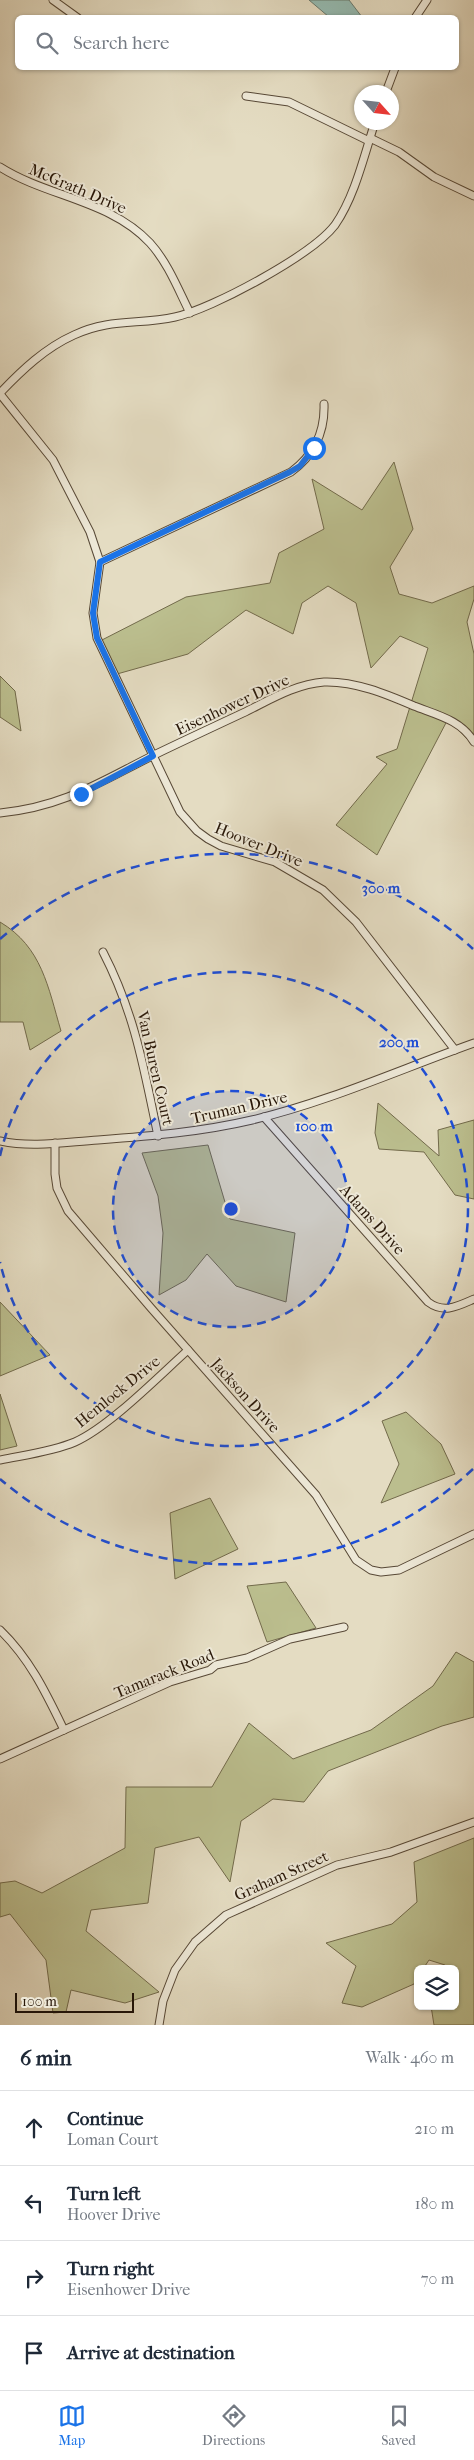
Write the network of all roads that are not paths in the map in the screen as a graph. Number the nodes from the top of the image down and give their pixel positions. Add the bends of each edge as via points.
1 (53, 0) edge
2 (427, 0) edge
3 (74, 15) edge
4 (417, 15) edge
5 (394, 70) edge
6 (389, 85) edge
7 (246, 96) dead end
8 (372, 130) edge
9 (369, 139) junction
10 (0, 167) edge
11 (474, 196) edge
12 (190, 313) junction
13 (0, 394) edge
14 (324, 404) dead end
15 (100, 562) junction
16 (474, 742) edge
17 (153, 756) junction
18 (0, 813) edge
19 (103, 952) dead end
20 (474, 1043) edge
21 (455, 1050) junction
22 (264, 1117) junction
23 (158, 1136) junction
24 (0, 1141) edge
25 (55, 1143) junction
26 (474, 1298) edge
27 (188, 1350) junction
28 (0, 1460) edge
29 (474, 1534) edge
30 (344, 1627) dead end
31 (0, 1630) edge
32 (64, 1730) junction
33 (0, 1760) edge
34 (474, 1822) edge
35 (159, 2025) edge

1 - 3 street
2 - 4 street
5 - 6 street
7 - 9 street via 289,102
8 - 9 street
9 - 11 street via 399,152 434,178
9 - 12 street via 347,203 324,236 266,275
10 - 12 street, McGrath Drive via 108,212 137,231 169,269
12 - 13 street via 108,324 75,334 45,352
13 - 15 street, Hoover Drive via 62,474 90,532
14 - 15 street via 323,424 314,448 300,466
15 - 17 street, Hoover Drive via 93,613 97,638
16 - 17 street, Eisenhower Drive via 455,722 410,704 349,684 322,682 295,689
17 - 18 street, Eisenhower Drive via 64,800
17 - 21 street, Hoover Drive via 180,812 192,827 221,846 291,869 323,890 353,918
19 - 23 street, Van Buren Court via 134,1024
20 - 21 street, Truman Drive
21 - 22 street, Truman Drive via 329,1097
22 - 23 street, Truman Drive
22 - 26 street, Adams Drive via 428,1302 446,1309
23 - 25 street, Truman Drive
24 - 25 street, Truman Drive
25 - 27 street, Jackson Drive via 57,1188 68,1211
27 - 28 street, Hemlock Drive via 83,1438 64,1446
27 - 29 street, Jackson Drive via 316,1495 338,1527 350,1552 362,1565 380,1572 399,1570
30 - 32 street, Tamarack Road via 290,1639 247,1658 216,1665
31 - 32 street via 17,1646 34,1670
32 - 33 street, Tamarack Road
34 - 35 street, Graham Street via 391,1852 337,1865 226,1915 195,1942 175,1970 163,2001

